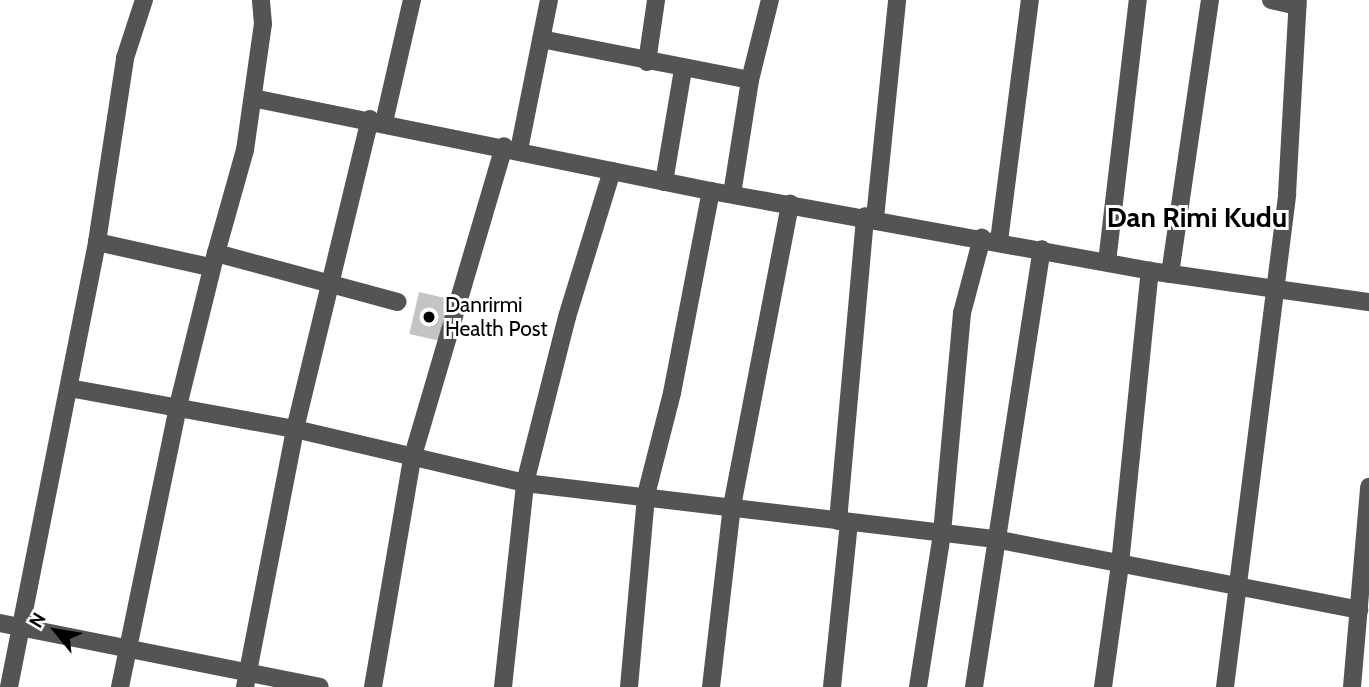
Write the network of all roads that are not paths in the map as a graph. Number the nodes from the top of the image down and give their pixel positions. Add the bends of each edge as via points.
1 (144, 0) edge
2 (412, 0) edge
3 (549, 0) edge
4 (656, 0) edge
5 (770, 0) edge
6 (897, 0) edge
7 (1030, 0) edge
8 (1138, 0) edge
9 (1210, 0) edge
10 (1271, 0) edge
11 (264, 2) edge
12 (1298, 3) edge
13 (541, 39) junction
14 (647, 62) junction
15 (683, 70) junction
16 (750, 80) junction
17 (253, 98) junction
18 (377, 121) junction
19 (512, 148) junction
20 (612, 171) junction
21 (664, 182) junction
22 (711, 191) junction
23 (732, 194) junction
24 (790, 204) junction
25 (870, 217) junction
26 (991, 240) junction
27 (97, 242) junction
28 (1042, 249) junction
29 (213, 260) junction
30 (1107, 262) junction
31 (1150, 271) junction
32 (1170, 274) junction
33 (331, 284) junction
34 (1276, 291) junction
35 (398, 302) dead end
36 (1369, 303) edge
37 (69, 388) junction
38 (178, 406) junction
39 (295, 429) junction
40 (412, 459) junction
41 (525, 482) junction
42 (1369, 487) edge
43 (646, 495) junction
44 (732, 506) junction
45 (844, 522) junction
46 (943, 533) junction
47 (1000, 540) junction
48 (1120, 564) junction
49 (1240, 588) junction
50 (1362, 619) edge
51 (0, 623) edge
52 (21, 627) junction
53 (128, 649) junction
54 (246, 680) edge
55 (9, 687) edge
56 (120, 687) edge
57 (320, 687) edge
58 (373, 687) edge
59 (503, 687) edge
60 (629, 687) edge
61 (711, 687) edge
62 (832, 687) edge
63 (918, 687) edge
64 (974, 687) edge
65 (1102, 687) edge
66 (1225, 687) edge
67 (1352, 687) edge

1 - 27 street via 125,58
2 - 18 street
3 - 13 street
4 - 14 street
5 - 16 street
6 - 25 street
7 - 26 street
8 - 30 street
9 - 32 street via 1195,74
10 - 12 street
11 - 17 street
12 - 34 street via 1287,194
13 - 14 street
13 - 19 street
14 - 15 street
15 - 16 street
15 - 21 street
16 - 23 street
17 - 18 street
17 - 29 street via 245,150
18 - 19 street
18 - 33 street
19 - 20 street
19 - 40 street
20 - 21 street
20 - 41 street via 567,317
21 - 22 street
22 - 23 street
22 - 43 street via 672,393
23 - 24 street
24 - 25 street
24 - 44 street
25 - 26 street
25 - 45 street
26 - 28 street
26 - 46 street via 962,313
27 - 29 street
27 - 37 street
28 - 30 street
28 - 47 street
29 - 33 street
29 - 38 street
30 - 31 street
31 - 32 street
31 - 48 street
32 - 34 street
33 - 35 street
33 - 39 street
34 - 36 street
34 - 49 street
37 - 38 street
37 - 52 street
38 - 39 street
38 - 53 street
39 - 40 street
39 - 54 street
40 - 41 street
40 - 58 street
41 - 43 street
41 - 59 street
42 - 50 street
43 - 44 street
43 - 60 street
44 - 45 street
44 - 61 street
45 - 46 street
45 - 62 street
46 - 47 street
46 - 63 street
47 - 48 street
47 - 64 street
48 - 49 street
48 - 65 street
49 - 50 street
49 - 66 street
50 - 67 street
51 - 52 street
52 - 53 street
52 - 55 street
53 - 54 street
53 - 56 street
54 - 57 street

